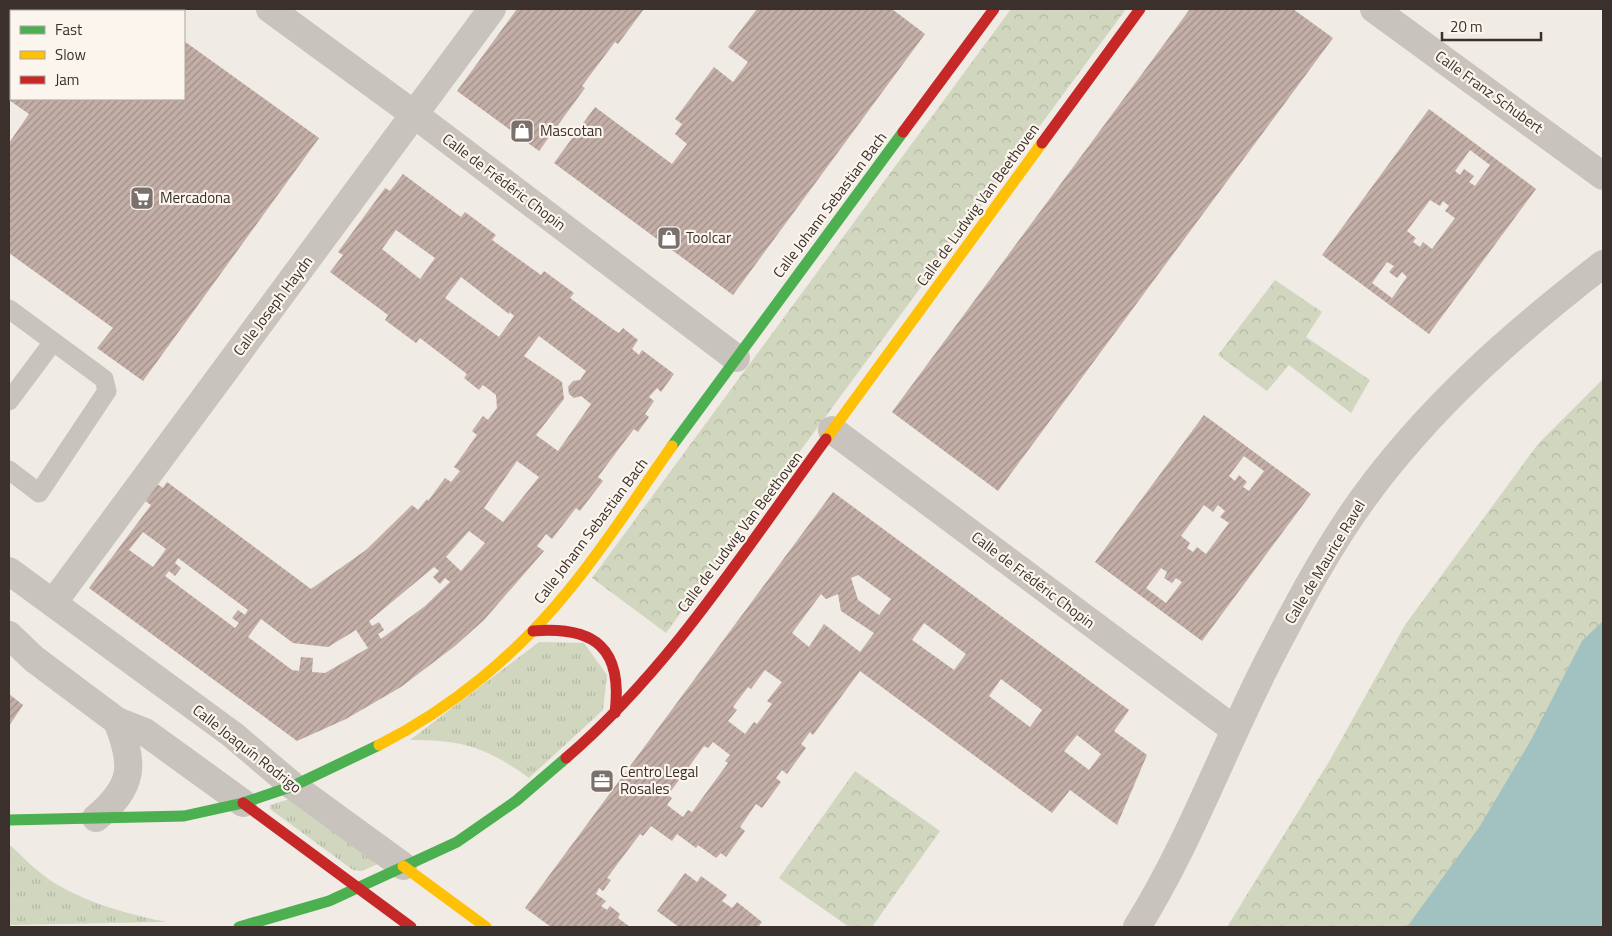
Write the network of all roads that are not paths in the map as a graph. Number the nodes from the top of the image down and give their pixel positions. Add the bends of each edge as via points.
1 (270, 9) edge
2 (492, 9) edge
3 (994, 9) edge
4 (1140, 9) edge
5 (1374, 9) edge
6 (415, 115) junction
7 (1603, 176) edge
8 (1603, 264) edge
9 (9, 309) edge
10 (53, 342) junction
11 (736, 358) junction
12 (9, 401) edge
13 (832, 430) junction
14 (9, 470) edge
15 (9, 571) edge
16 (54, 604) junction
17 (532, 631) junction
18 (9, 635) edge
19 (615, 713) junction
20 (117, 721) junction
21 (1235, 730) junction
22 (293, 786) junction
23 (243, 803) junction
24 (96, 818) junction
25 (9, 820) edge
26 (403, 866) junction
27 (359, 888) junction
28 (238, 927) edge
29 (411, 927) edge
30 (486, 927) edge
31 (1137, 927) edge

1 - 6 street, Calle de Frédéric Chopin
2 - 6 street, Calle Joseph Haydn
3 - 11 street, Calle Johann Sebastian Bach
4 - 13 street, Calle de Ludwig Van Beethoven
5 - 7 street, Calle Franz Schubert
6 - 11 street, Calle de Frédéric Chopin
6 - 16 street, Calle Joseph Haydn
8 - 21 street, Calle de Maurice Ravel via 1528,322 1470,376 1409,441 1362,500 1324,558
9 - 10 lane
10 - 12 lane
10 - 14 lane via 104,379 107,391 39,493
11 - 17 street, Calle Johann Sebastian Bach via 569,590
13 - 19 street, Calle de Ludwig Van Beethoven via 676,642
13 - 21 street, Calle de Frédéric Chopin
15 - 16 street, Calle Joaquín Rodrigo
16 - 22 street, Calle Joaquín Rodrigo via 234,735
17 - 19 street via 568,629 592,639 603,648 612,660 618,678
17 - 22 street, Calle Johann Sebastian Bach via 476,684 448,705 408,730
18 - 20 street via 34,659
19 - 26 street, Calle de Ludwig Van Beethoven via 516,801 457,842
20 - 23 street via 145,732
20 - 24 street via 128,749 129,773 118,798
21 - 31 street, Calle de Maurice Ravel
22 - 23 street, Calle Johann Sebastian Bach
22 - 26 street, Calle Joaquín Rodrigo
23 - 24 street, Calle Johann Sebastian Bach via 184,816
23 - 27 street
24 - 25 street, Calle Johann Sebastian Bach
26 - 27 street, Calle de Ludwig Van Beethoven
26 - 30 street, Calle Joaquín Rodrigo
27 - 28 street, Calle de Ludwig Van Beethoven via 329,901
27 - 29 street

